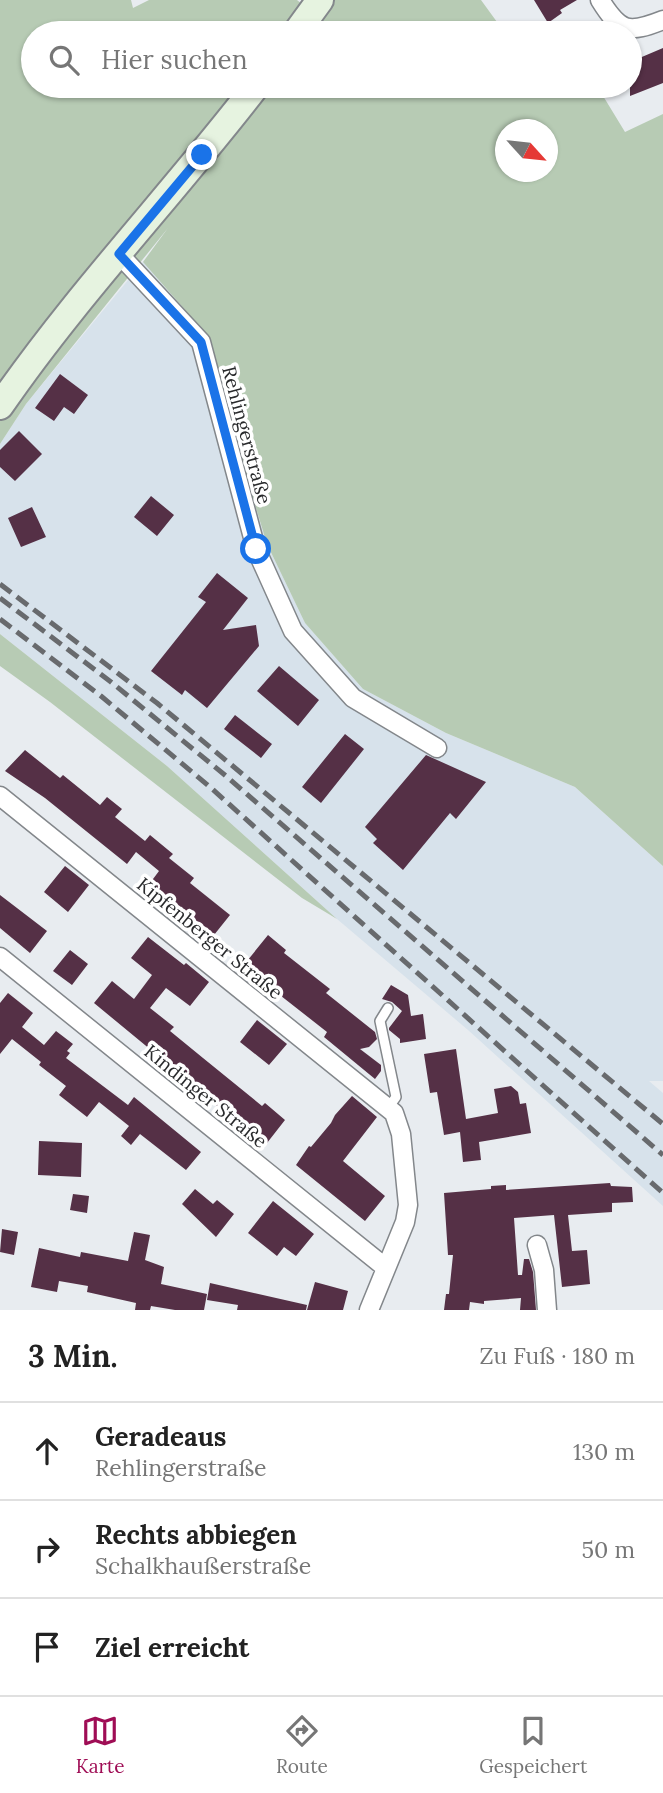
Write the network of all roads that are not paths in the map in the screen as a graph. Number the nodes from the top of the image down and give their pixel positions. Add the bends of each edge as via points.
1 (320, 0) edge
2 (600, 0) edge
3 (663, 20) edge
4 (305, 21) edge
5 (616, 21) edge
6 (642, 28) edge
7 (247, 98) edge
8 (119, 254) junction
9 (8, 380) edge
10 (0, 406) edge
11 (437, 748) dead end
12 (0, 796) edge
13 (0, 957) edge
14 (388, 1008) dead end
15 (391, 1111) junction
16 (537, 1245) dead end
17 (386, 1268) junction
18 (369, 1310) edge
19 (547, 1310) edge

1 - 4 main road
2 - 5 street
3 - 6 street
7 - 8 main road
8 - 9 main road
8 - 11 street, Rehlingerstraße via 201,342 256,549 293,631 353,698
9 - 10 main road
12 - 15 street, Kipfenberger Straße
13 - 17 street, Kindinger Straße
14 - 15 lane via 380,1021 396,1097
15 - 17 street via 401,1134 408,1205
16 - 19 street
17 - 18 street

